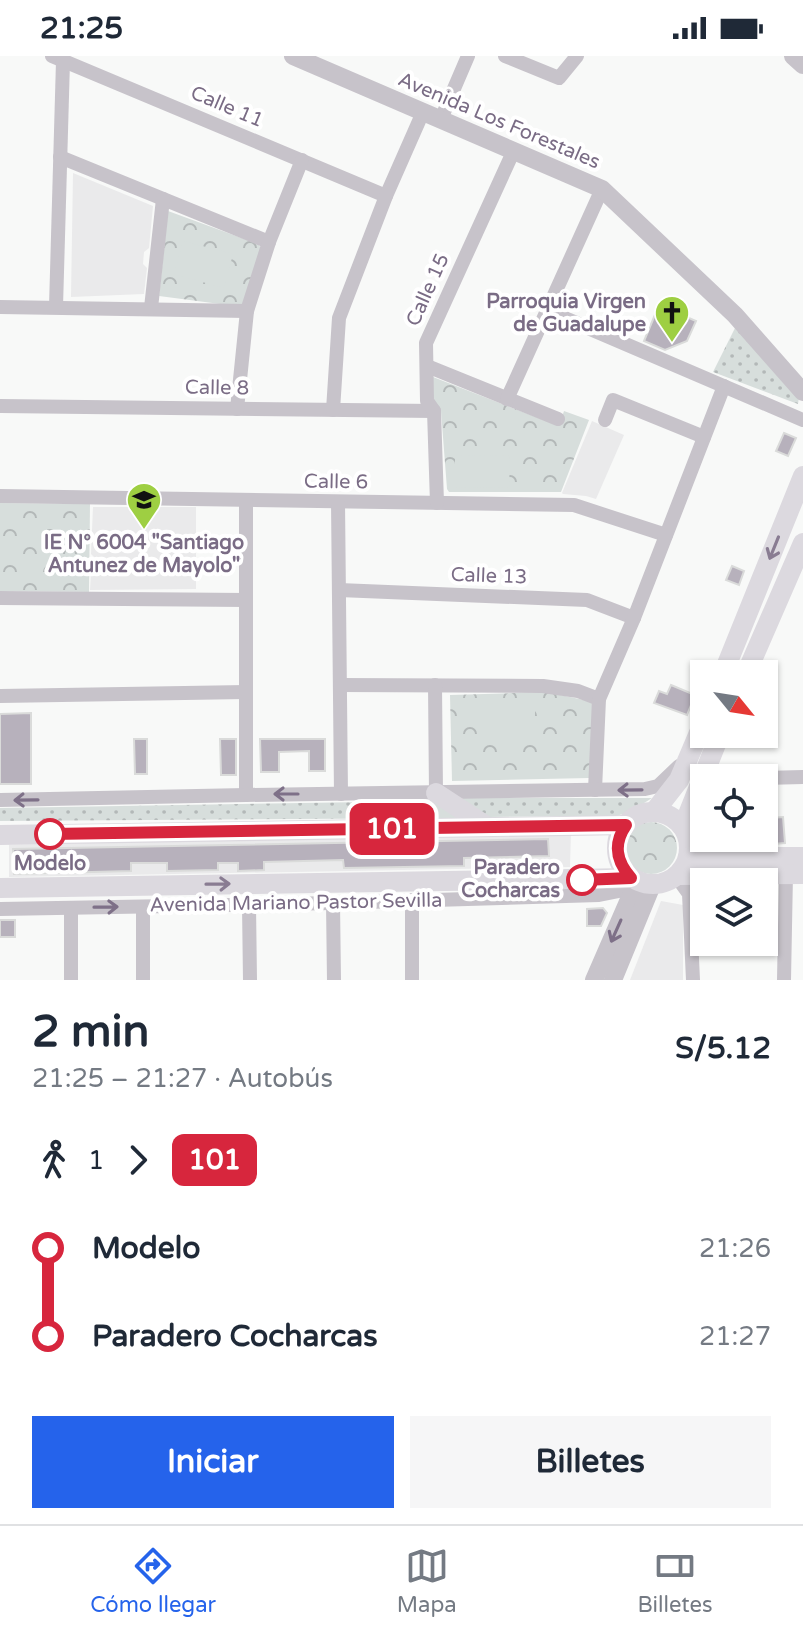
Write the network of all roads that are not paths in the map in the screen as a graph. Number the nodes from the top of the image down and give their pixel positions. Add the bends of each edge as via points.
1 (293, 56) edge
2 (468, 56) edge
3 (505, 56) edge
4 (577, 56) edge
5 (793, 56) edge
6 (57, 58) edge
7 (803, 65) edge
8 (432, 115) junction
9 (514, 150) junction
10 (60, 157) junction
11 (302, 160) junction
12 (602, 189) junction
13 (386, 196) junction
14 (163, 199) junction
15 (269, 242) junction
16 (0, 307) edge
17 (56, 307) junction
18 (151, 308) junction
19 (546, 310) junction
20 (247, 311) junction
21 (427, 366) junction
22 (724, 386) junction
23 (803, 392) edge
24 (507, 399) junction
25 (0, 406) edge
26 (237, 409) junction
27 (333, 410) junction
28 (434, 411) junction
29 (558, 419) dead end
30 (605, 420) dead end
31 (803, 420) edge
32 (704, 437) junction
33 (803, 476) edge
34 (0, 496) edge
35 (246, 501) junction
36 (338, 502) junction
37 (437, 503) junction
38 (666, 535) junction
39 (803, 543) edge
40 (339, 590) junction
41 (0, 598) edge
42 (246, 600) junction
43 (634, 618) junction
44 (729, 660) edge
45 (752, 660) edge
46 (340, 685) junction
47 (435, 685) junction
48 (246, 692) junction
49 (0, 696) edge
50 (599, 699) junction
51 (693, 748) edge
52 (692, 751) junction
53 (803, 777) edge
54 (778, 778) edge
55 (595, 790) junction
56 (436, 793) junction
57 (341, 794) junction
58 (246, 795) junction
59 (0, 800) edge
60 (690, 810) edge
61 (654, 812) junction
62 (626, 825) junction
63 (488, 827) junction
64 (683, 827) junction
65 (0, 835) edge
66 (803, 857) edge
67 (681, 870) junction
68 (794, 874) edge
69 (639, 881) junction
70 (0, 888) edge
71 (412, 900) junction
72 (333, 903) junction
73 (249, 905) junction
74 (143, 907) junction
75 (71, 908) junction
76 (0, 909) edge
77 (71, 980) edge
78 (143, 980) edge
79 (250, 980) edge
80 (334, 980) edge
81 (412, 980) edge
82 (594, 980) edge
83 (613, 980) edge
84 (693, 980) edge
85 (784, 980) edge

1 - 8 street, Avenida Los Forestales
2 - 8 street
3 - 4 street via 559,78
5 - 7 street
6 - 10 street
6 - 11 street, Calle 11
8 - 9 street, Avenida Los Forestales
8 - 13 street
9 - 12 street, Avenida Los Forestales
9 - 21 street, Calle 15 via 426,343
10 - 14 street
10 - 17 street
11 - 13 street, Calle 11
11 - 15 street
12 - 19 street
12 - 23 street, Avenida Los Forestales via 735,315
13 - 27 street via 339,318
14 - 15 street
14 - 18 street
15 - 20 street
16 - 17 street
17 - 18 street
18 - 20 street
19 - 22 street
19 - 24 street
20 - 26 street
21 - 24 street
21 - 28 street, Calle 15 via 427,401
22 - 31 street
22 - 32 street
24 - 29 street
25 - 26 street, Calle 8
26 - 27 street, Calle 8
27 - 28 street, Calle 8
28 - 37 street, Calle 15
30 - 32 street via 613,400
32 - 38 street
33 -> 44 main road
34 - 35 street, Calle 6
35 - 36 street, Calle 6
35 - 42 street
36 - 37 street, Calle 6
36 - 40 street
37 - 38 street, Calle 6 via 574,505
38 - 43 street
39 - 45 main road
40 - 43 street, Calle 13 via 587,600
40 - 46 street
41 - 42 street
42 - 48 street
43 - 50 street
46 - 47 street
46 - 57 street
47 - 50 street via 551,687
47 - 56 street
48 - 49 street
48 - 58 street
50 - 55 street
51 - 52 main road
52 -> 55 street via 658,786
52 - 61 main road via 679,780
53 - 54 street
55 - 56 street
56 - 57 street
56 - 63 main road
57 -> 58 street
58 -> 59 street
60 - 64 main road
61 - 62 main road
61 - 64 main road
62 - 63 main road
62 - 69 main road via 617,855 620,865
63 - 65 main road
64 - 67 main road via 689,847
66 - 67 main road
67 - 68 main road
67 - 69 main road via 661,884
67 - 84 street via 689,894
68 - 85 street
70 -> 69 main road, Avenida Mariano Pastor Sevilla
69 - 71 street, Avenida Mariano Pastor Sevilla via 599,895
69 -> 82 street
69 - 83 street
71 - 72 street, Avenida Mariano Pastor Sevilla
71 - 81 street
72 - 73 street, Avenida Mariano Pastor Sevilla
72 - 80 street
73 - 74 street, Avenida Mariano Pastor Sevilla
73 - 79 street
75 -> 74 street, Avenida Mariano Pastor Sevilla
74 - 78 street
75 - 76 street, Avenida Mariano Pastor Sevilla
75 - 77 street

